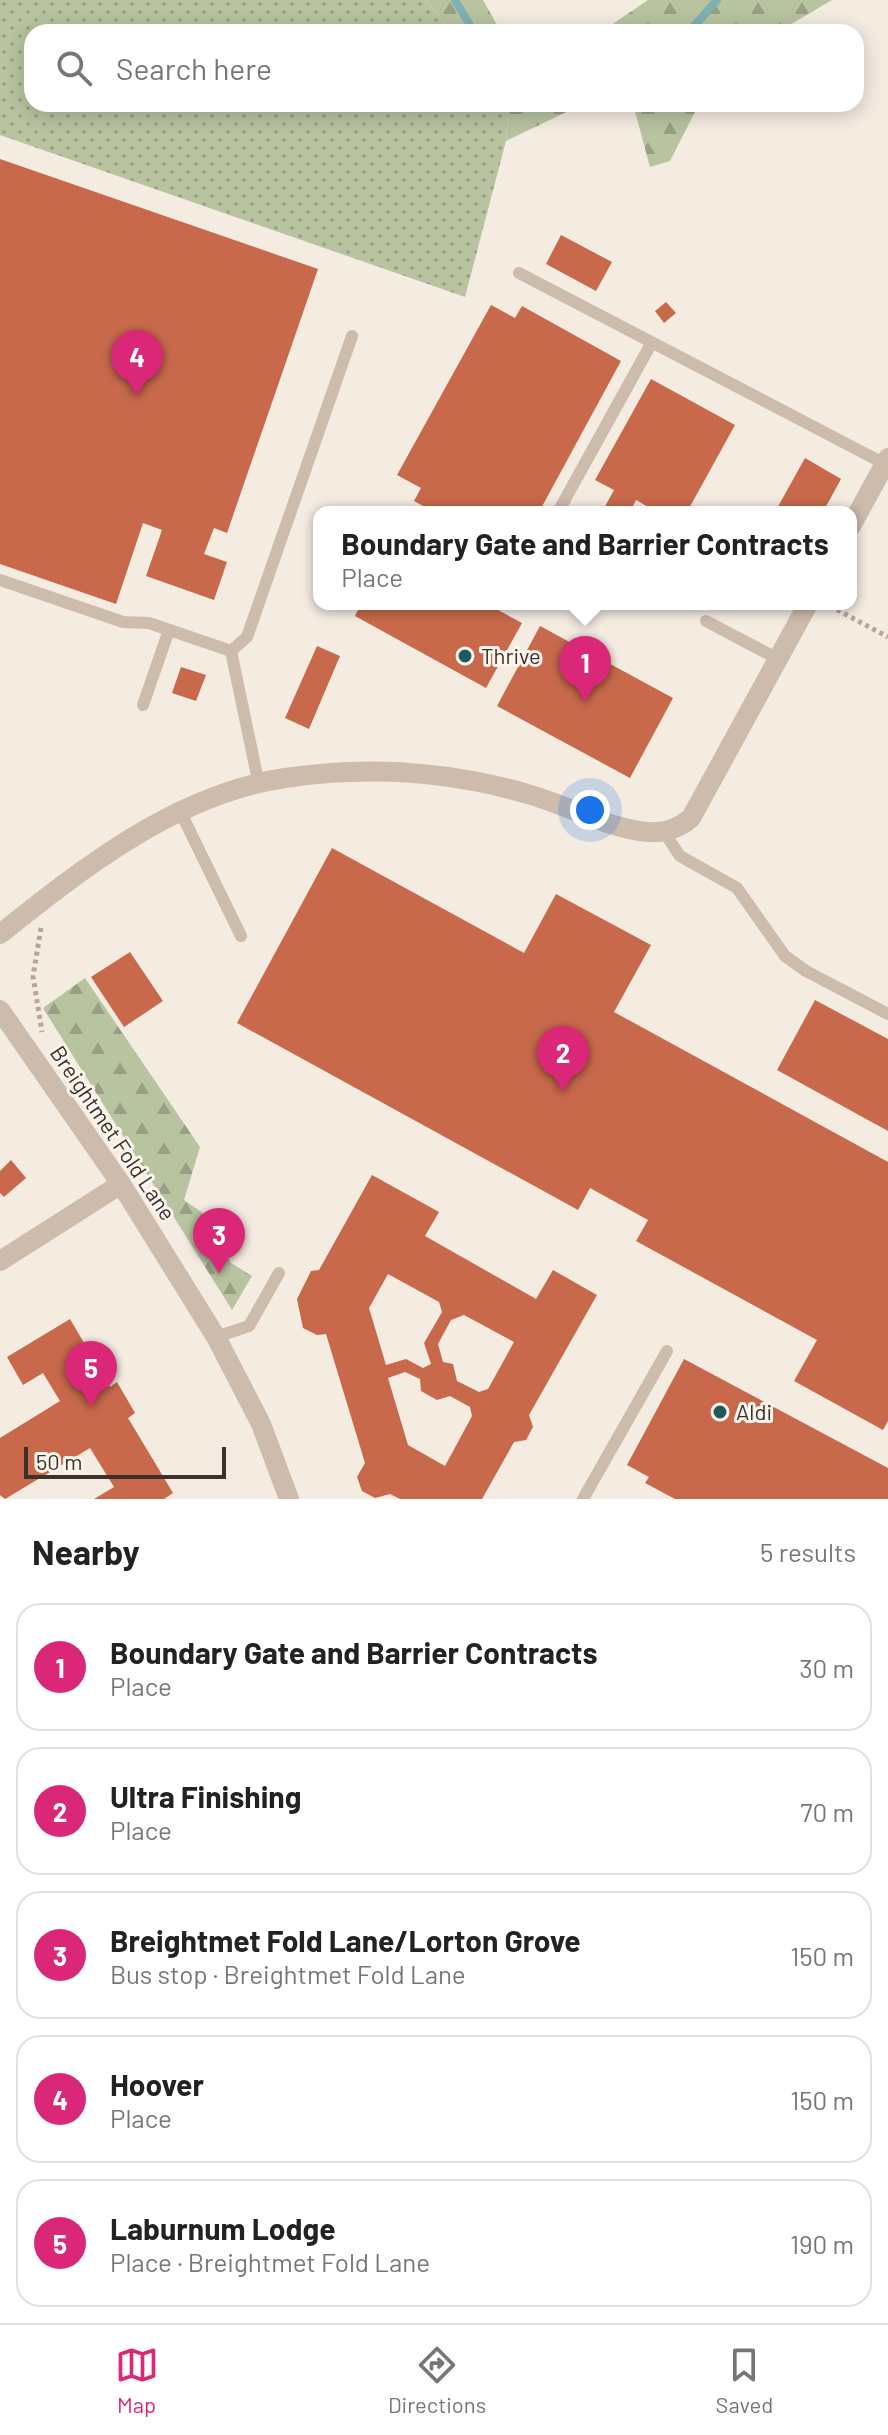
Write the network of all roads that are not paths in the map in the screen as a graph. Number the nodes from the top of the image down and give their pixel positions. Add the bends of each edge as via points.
1 (519, 273) dead end
2 (352, 336) dead end
3 (651, 344) junction
4 (886, 461) edge
5 (561, 506) edge
6 (857, 515) edge
7 (0, 580) edge
8 (805, 610) edge
9 (706, 621) dead end
10 (169, 630) junction
11 (231, 651) junction
12 (778, 659) junction
13 (143, 705) dead end
14 (259, 785) junction
15 (181, 813) junction
16 (664, 832) junction
17 (0, 934) edge
18 (241, 936) dead end
19 (0, 1010) edge
20 (888, 1014) edge
21 (121, 1184) junction
22 (0, 1261) edge
23 (279, 1273) dead end
24 (216, 1337) junction
25 (667, 1351) dead end
26 (289, 1499) edge
27 (583, 1499) edge

1 - 3 lane
2 - 11 lane via 247,637
3 - 4 lane
3 - 5 lane
4 - 6 street
7 - 10 lane via 123,622
8 - 12 street
9 - 12 lane
10 - 11 lane
10 - 13 lane
11 - 14 lane
12 - 16 street via 691,818
14 - 15 street
14 - 16 street via 362,769 448,776 530,794 626,828
15 - 17 street via 71,877
15 - 18 lane
16 - 20 lane via 680,856 737,888 785,956
19 - 21 street, Breightmet Fold Lane
21 - 22 street
21 - 24 street, Breightmet Fold Lane
23 - 24 lane via 249,1326
24 - 26 street, Breightmet Fold Lane via 261,1424
25 - 27 lane

